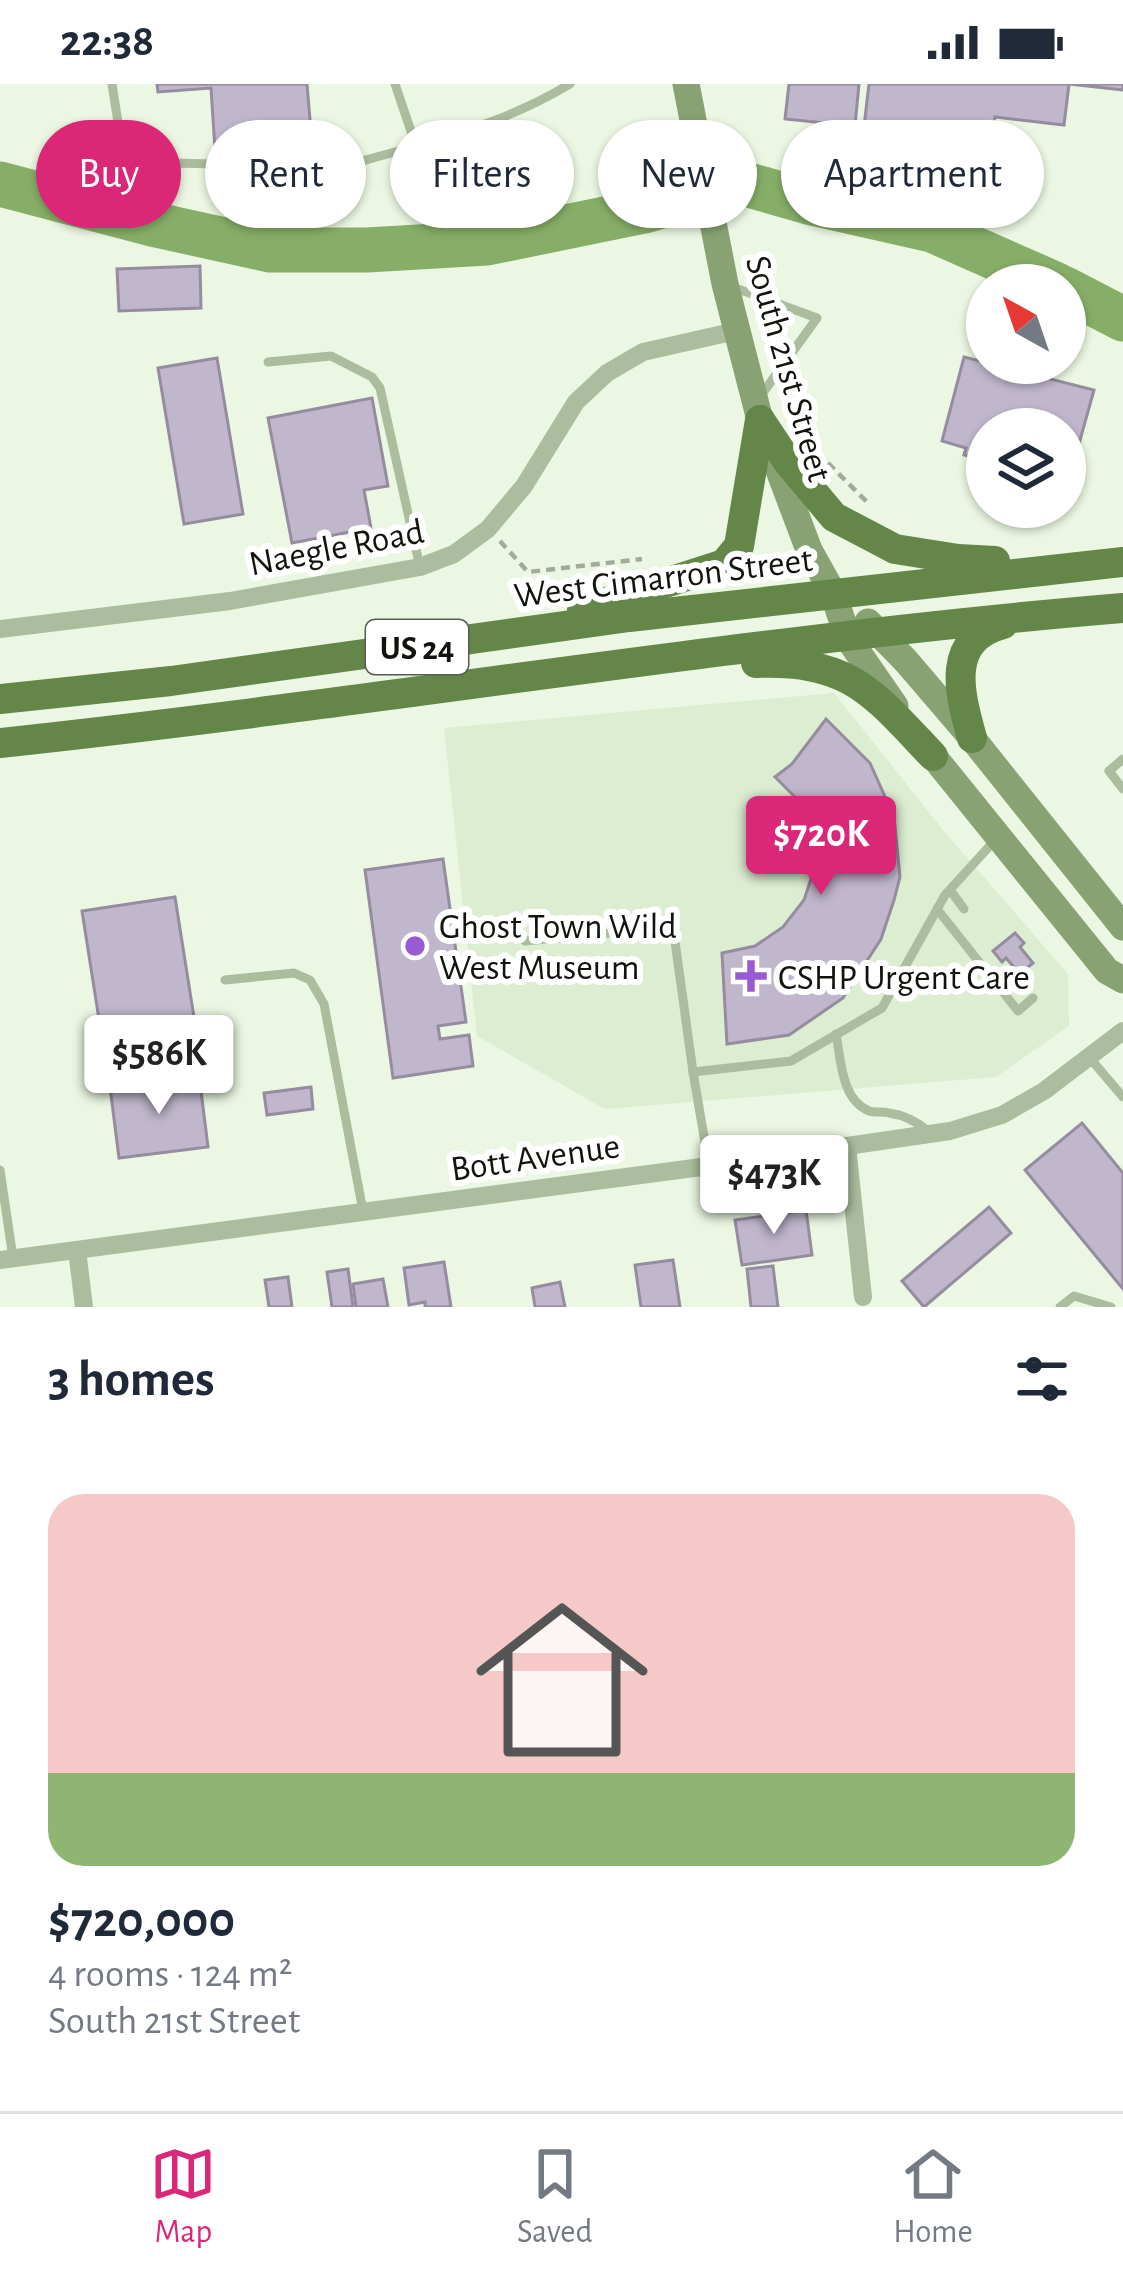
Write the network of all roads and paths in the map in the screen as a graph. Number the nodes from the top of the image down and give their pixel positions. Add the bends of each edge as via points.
1 (112, 84) edge
2 (395, 84) edge
3 (570, 84) edge
4 (686, 84) edge
5 (407, 120) edge
6 (496, 120) edge
7 (390, 153) edge
8 (725, 284) junction
9 (736, 332) junction
10 (268, 362) dead end
11 (778, 370) junction
12 (758, 412) junction
13 (798, 431) dead end
14 (827, 463) dead end
15 (874, 508) dead end
16 (488, 529) junction
17 (653, 558) dead end
18 (1110, 564) edge
19 (420, 567) junction
20 (833, 593) junction
21 (1123, 608) edge
22 (1039, 615) junction
23 (0, 629) edge
24 (881, 633) junction
25 (511, 634) junction
26 (848, 638) junction
27 (595, 669) junction
28 (0, 698) edge
29 (972, 738) junction
30 (0, 743) edge
31 (933, 756) junction
32 (1123, 759) edge
33 (1123, 789) edge
34 (998, 836) junction
35 (950, 890) junction
36 (938, 909) junction
37 (964, 909) dead end
38 (1123, 927) edge
39 (525, 941) dead end
40 (225, 980) dead end
41 (1123, 980) edge
42 (1033, 998) dead end
43 (1123, 1030) edge
44 (836, 1034) junction
45 (1089, 1057) junction
46 (693, 1072) junction
47 (1123, 1097) edge
48 (932, 1133) junction
49 (847, 1146) junction
50 (709, 1166) junction
51 (0, 1170) edge
52 (363, 1212) junction
53 (77, 1250) junction
54 (6, 1259) edge
55 (857, 1302) edge
56 (84, 1307) edge
57 (1060, 1307) edge
58 (1111, 1307) edge

1 - 7 lane via 120,134 173,163 340,167
2 - 5 lane
3 - 6 lane
4 - 8 main road, South 21st Street
8 - 9 main road, South 21st Street
8 - 11 lane via 817,318
9 - 12 main road, South 21st Street
9 - 16 street, Naegle Road via 643,352 607,373 576,402
10 - 19 lane via 331,356 372,377
11 - 12 lane
11 - 13 path
12 - 18 highway via 835,517 896,549
12 - 20 main road, South 21st Street
12 - 25 highway via 739,546 724,564
14 - 15 path
16 - 17 path via 528,572
16 - 19 street, Naegle Road
18 - 20 highway, West Cimarron Street / US 24
19 - 23 street, Naegle Road
20 - 24 main road, South 21st Street
20 - 25 highway, West Cimarron Street / US 24
20 - 26 main road, South 21st Street
21 - 22 highway, US 24
22 - 24 highway, US 24
22 - 29 highway via 993,627 966,647 960,675
24 - 26 highway, US 24
24 - 29 main road, South 21st Street
25 - 28 highway, West Cimarron Street / US 24
26 - 27 highway, US 24
26 - 31 main road, South 21st Street
27 - 30 highway, US 24
27 - 31 highway via 782,662 836,671 878,698
29 - 38 main road, South 21st Street
31 - 34 main road, South 21st Street
32 - 33 lane via 1109,771
34 - 35 lane
34 - 41 main road, South 21st Street
35 - 36 lane
35 - 37 lane
36 - 42 lane via 1018,1010
36 - 44 lane via 882,1008
39 - 46 lane via 674,927
40 - 52 lane via 294,973 310,980 324,1004
43 - 45 street, Bott Avenue
44 - 46 lane via 791,1060
44 - 48 lane via 851,1094 868,1111 894,1113
45 - 47 lane
45 - 48 street, Bott Avenue via 1002,1114
46 - 50 lane
48 - 49 street, Bott Avenue
49 - 50 street, Bott Avenue
49 - 55 street
50 - 52 street, Bott Avenue
51 - 54 lane
52 - 53 street, Bott Avenue
53 - 54 street, Bott Avenue
53 - 56 street
57 - 58 lane via 1074,1296

